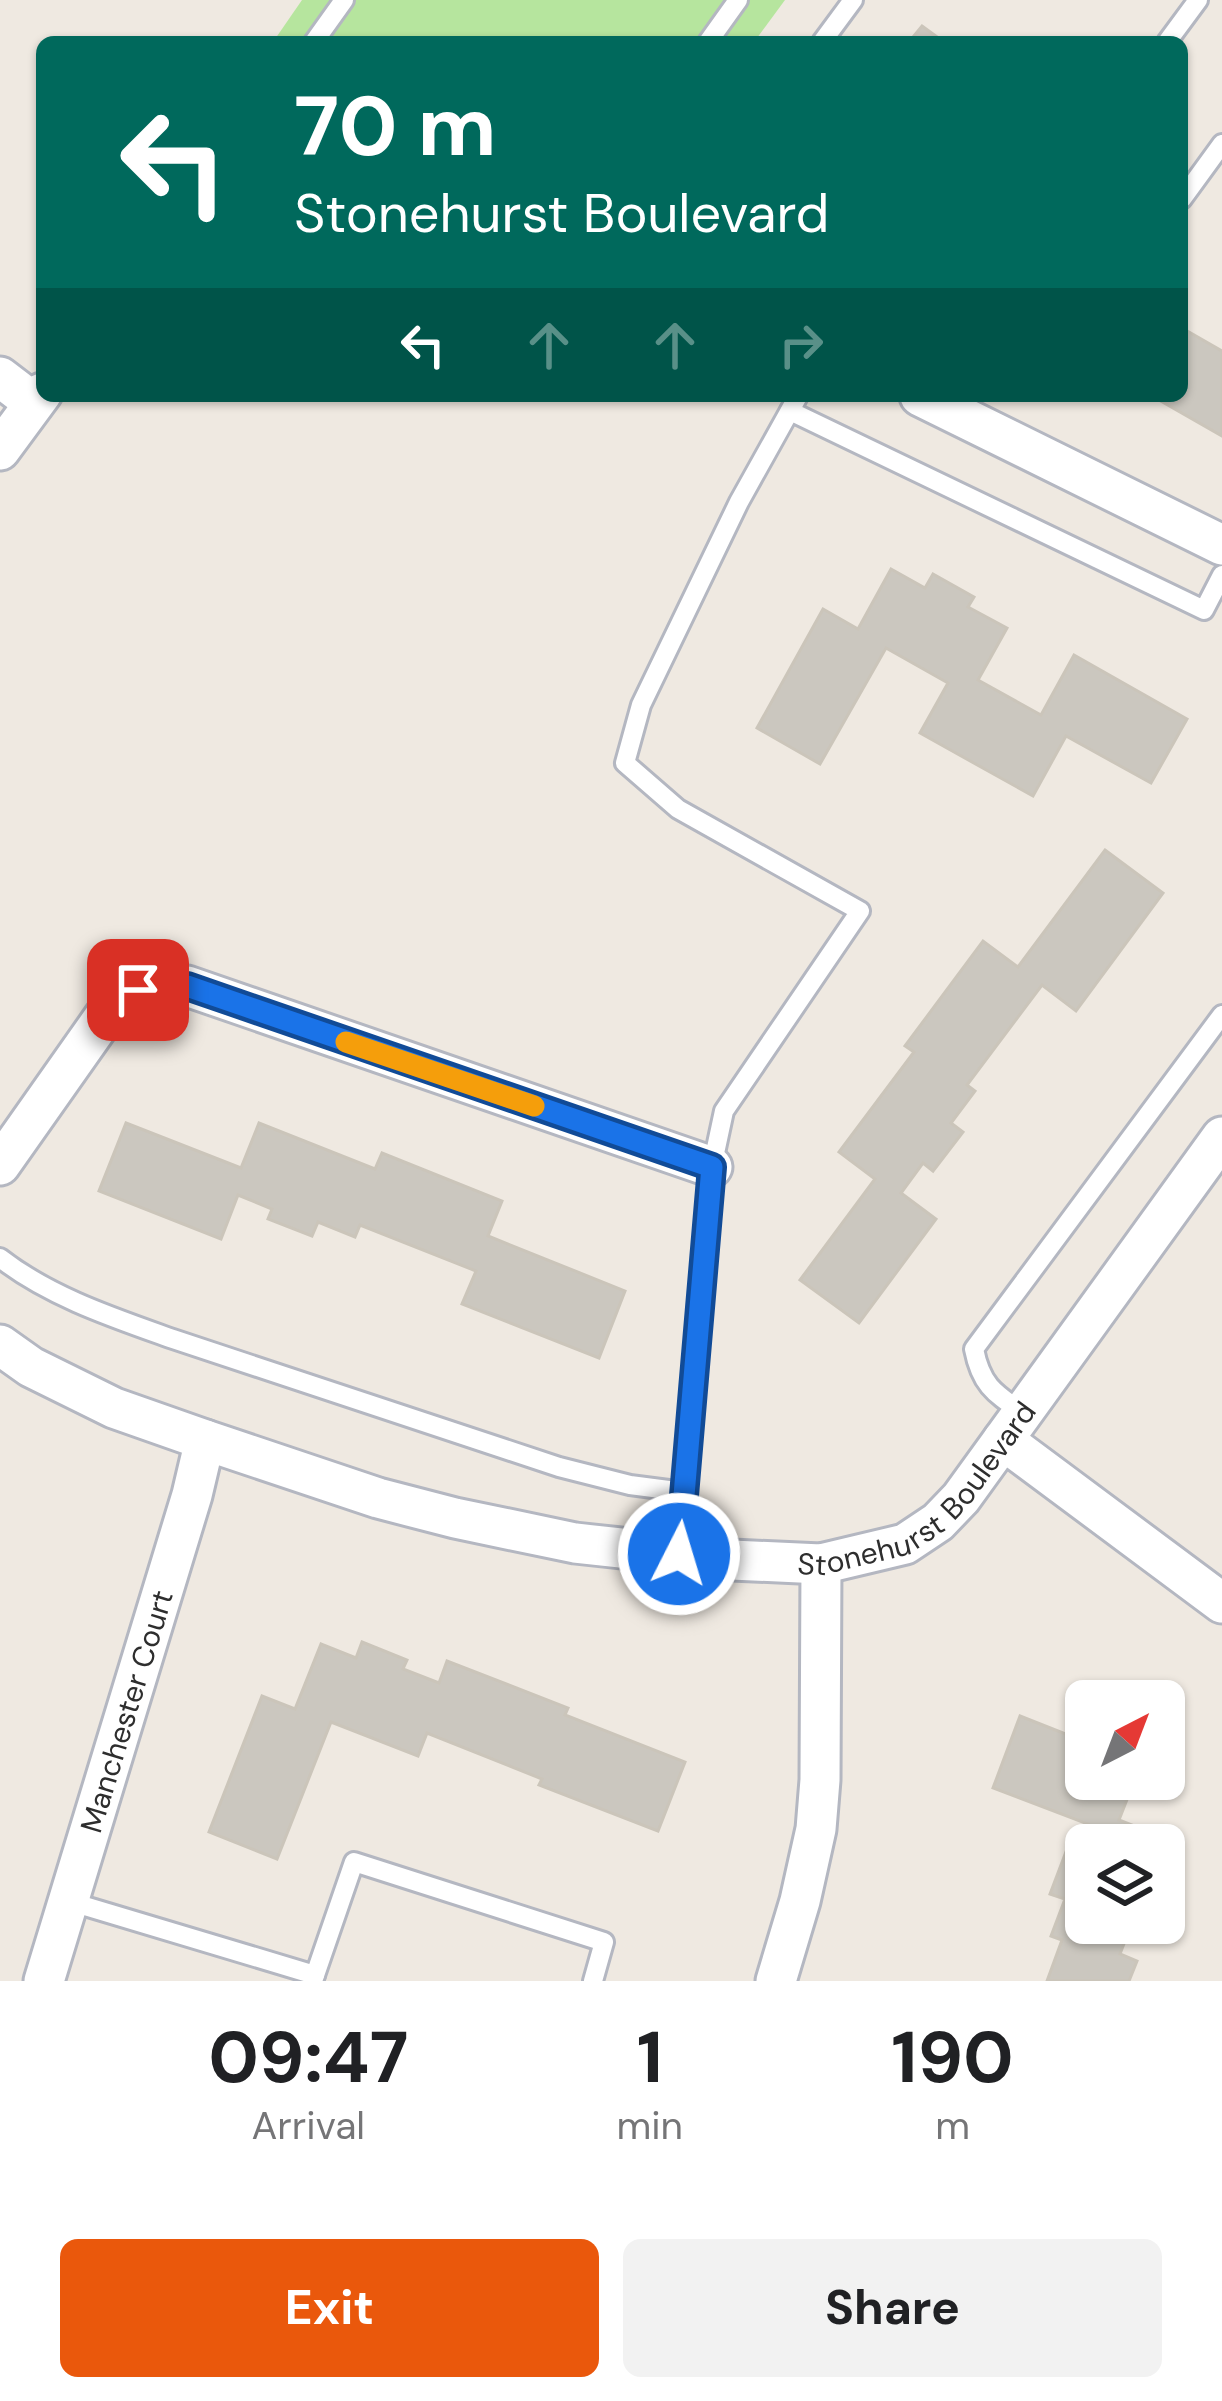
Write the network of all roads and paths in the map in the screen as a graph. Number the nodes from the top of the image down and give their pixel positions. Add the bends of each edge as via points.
1 (344, 0) edge
2 (738, 0) edge
3 (853, 0) edge
4 (1198, 0) edge
5 (318, 36) edge
6 (712, 36) edge
7 (826, 36) edge
8 (1171, 36) edge
9 (1222, 144) edge
10 (1188, 191) edge
11 (0, 377) edge
12 (36, 397) edge
13 (36, 401) edge
14 (794, 404) edge
15 (969, 406) edge
16 (0, 450) edge
17 (1222, 545) edge
18 (1222, 574) edge
19 (1222, 1015) edge
20 (1222, 1137) edge
21 (0, 1165) edge
22 (712, 1167) junction
23 (0, 1258) edge
24 (0, 1346) edge
25 (1013, 1426) junction
26 (205, 1440) junction
27 (684, 1492) junction
28 (679, 1554) junction
29 (821, 1564) junction
30 (1222, 1603) edge
31 (68, 1901) junction
32 (314, 1978) edge
33 (44, 1981) edge
34 (593, 1981) edge
35 (776, 1981) edge

1 - 5 lane
2 - 6 lane
3 - 7 lane
4 - 8 lane
9 - 10 lane
11 - 12 street
13 - 16 street
14 - 18 lane via 1204,610
14 - 22 lane via 641,705 625,763 678,809 860,911 724,1111
15 - 17 street
19 - 25 lane via 974,1348 978,1370
20 - 25 street, Stonehurst Boulevard
21 - 22 street via 112,1006 138,990 187,986
22 - 27 lane
23 - 27 lane via 77,1302 173,1339 559,1467
24 - 26 street, Stonehurst Boulevard via 114,1408
25 - 29 street, Stonehurst Boulevard via 938,1522 905,1544
25 - 30 street
26 - 28 street, Stonehurst Boulevard via 455,1518
26 - 31 street, Manchester Court
27 - 28 lane
28 - 29 street, Stonehurst Boulevard
29 - 35 street via 816,1828
31 - 32 lane
31 - 33 street, Manchester Court
32 - 34 lane via 354,1862 604,1942

